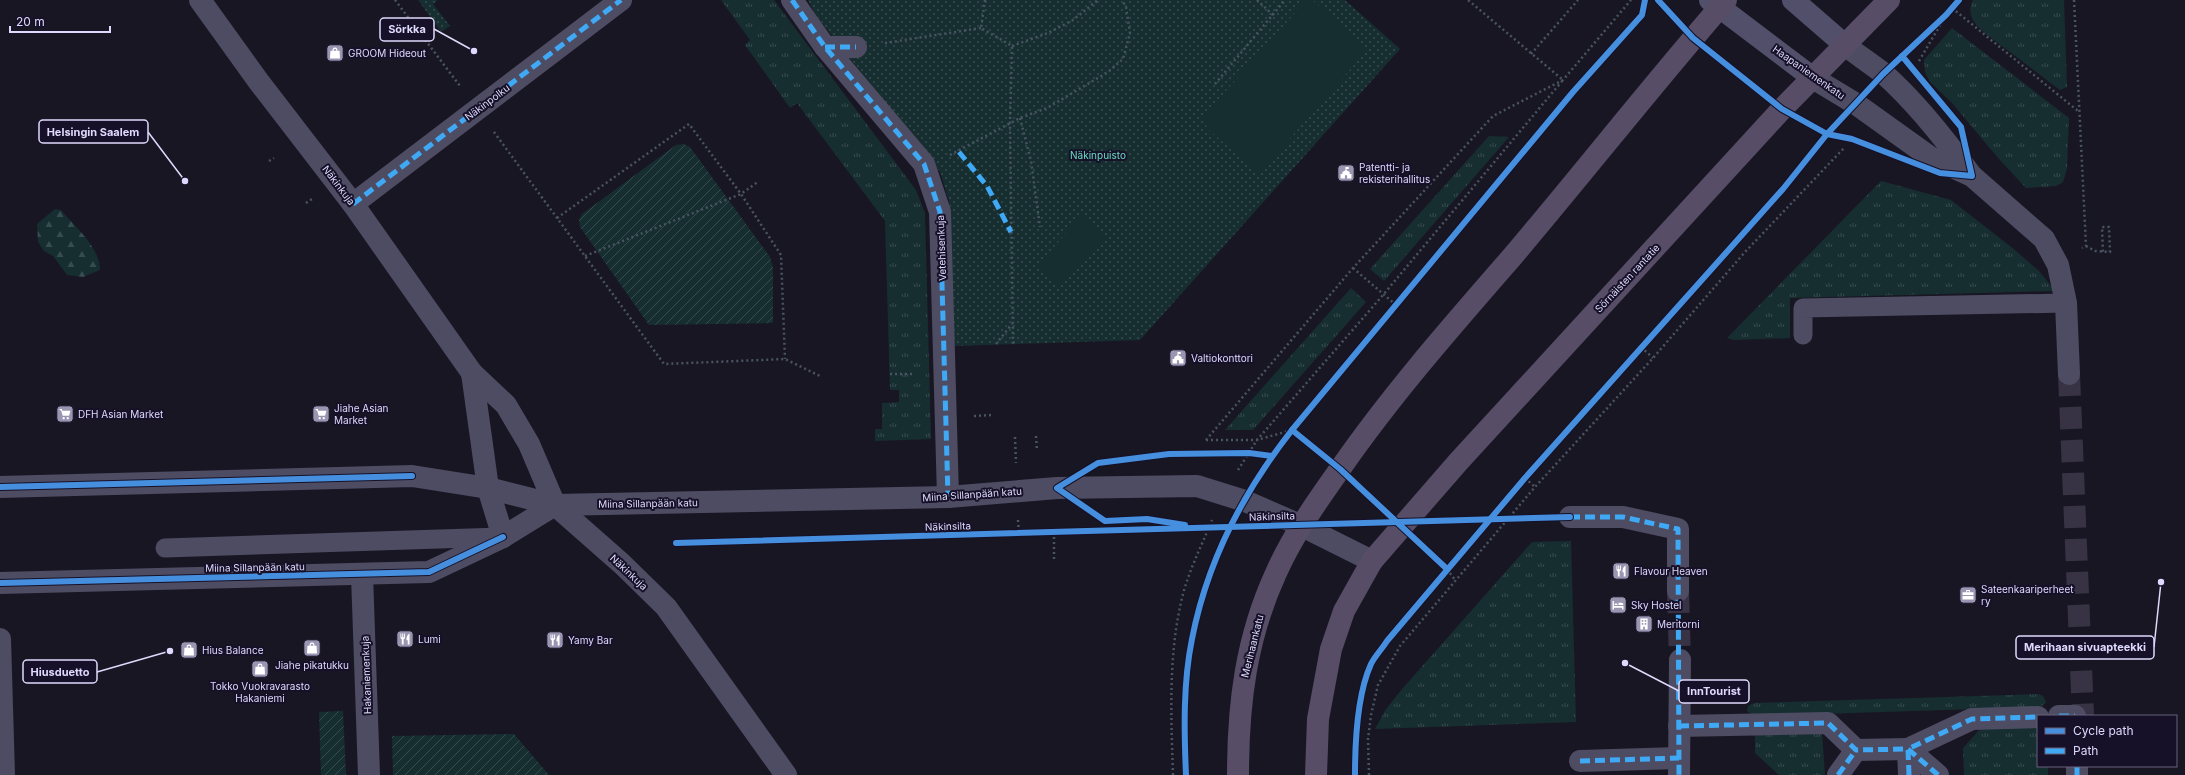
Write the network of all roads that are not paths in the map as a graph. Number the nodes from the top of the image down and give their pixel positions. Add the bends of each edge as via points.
1 (200, 0) edge
2 (621, 0) edge
3 (792, 0) edge
4 (1793, 0) edge
5 (1889, 0) edge
6 (1718, 3) edge
7 (1846, 46) junction
8 (825, 47) junction
9 (856, 47) dead end
10 (1813, 78) junction
11 (1972, 176) junction
12 (353, 204) junction
13 (2066, 303) junction
14 (1803, 335) dead end
15 (472, 373) junction
16 (2069, 374) tunnel mouth
17 (0, 487) edge
18 (488, 488) junction
19 (948, 498) junction
20 (555, 505) junction
21 (1570, 517) dead end
22 (1300, 525) junction
23 (503, 537) junction
24 (165, 548) dead end
25 (1372, 561) junction
26 (362, 574) junction
27 (0, 583) edge
28 (1678, 591) tunnel mouth
29 (0, 638) edge
30 (1680, 660) tunnel mouth
31 (2037, 717) edge
32 (1679, 726) junction
33 (1908, 749) junction
34 (1856, 750) junction
35 (1580, 761) dead end
36 (1679, 767) edge
37 (4, 775) edge
38 (369, 775) edge
39 (786, 775) edge
40 (1238, 775) edge
41 (1316, 775) edge
42 (1838, 775) edge
43 (1909, 775) edge
44 (1938, 775) edge

1 - 12 street, Näkinkuja
2 - 12 street, Näkinpolku
3 - 8 street, Vetehisenkuja
4 - 7 main road, Haapaniemenkatu
5 - 7 main road, Sörnäisten rantatie
6 - 10 main road, Haapaniemenkatu
6 - 22 main road via 1589,166 1368,429
7 - 10 main road, Sörnäisten rantatie
7 - 11 street, Haapaniemenkatu via 1883,74 1904,94 1943,136
8 - 9 street
8 - 19 street, Vetehisenkuja via 924,164 940,212
10 - 11 street, Haapaniemenkatu via 1856,104 1930,157
10 - 25 main road, Sörnäisten rantatie via 1459,461
11 - 13 street, Haapaniemenkatu via 2044,239 2058,265
12 - 15 street, Näkinkuja
13 - 14 lane via 1803,308
13 - 16 street, Haapaniemenkatu
15 - 18 street, Näkinkuja
15 - 20 street, Näkinkuja via 506,405 529,444
17 - 18 street, Miina Sillanpään katu via 412,476
18 - 20 street, Miina Sillanpään katu
18 - 23 street, Näkinkuja
19 - 20 street, Miina Sillanpään katu
19 - 22 street, Miina Sillanpään katu via 1057,488 1197,486 1224,493
20 - 23 street, Miina Sillanpään katu
20 - 39 street, Näkinkuja via 666,607
21 - 28 street via 1623,517 1678,528
22 - 25 street, Miina Sillanpään katu
22 - 40 main road, Merihaankatu via 1275,573 1253,635 1238,724
23 - 24 lane
23 - 26 street, Miina Sillanpään katu via 429,572
25 - 41 main road via 1344,611 1331,649 1318,719
26 - 27 street, Miina Sillanpään katu
26 - 38 street, Hakaniemenkuja
29 - 37 street
30 - 32 street
31 - 33 street via 1972,719
32 - 34 street via 1828,723
32 - 36 street
33 - 34 street
33 - 43 street
33 - 44 street
34 - 42 street
35 - 36 street

